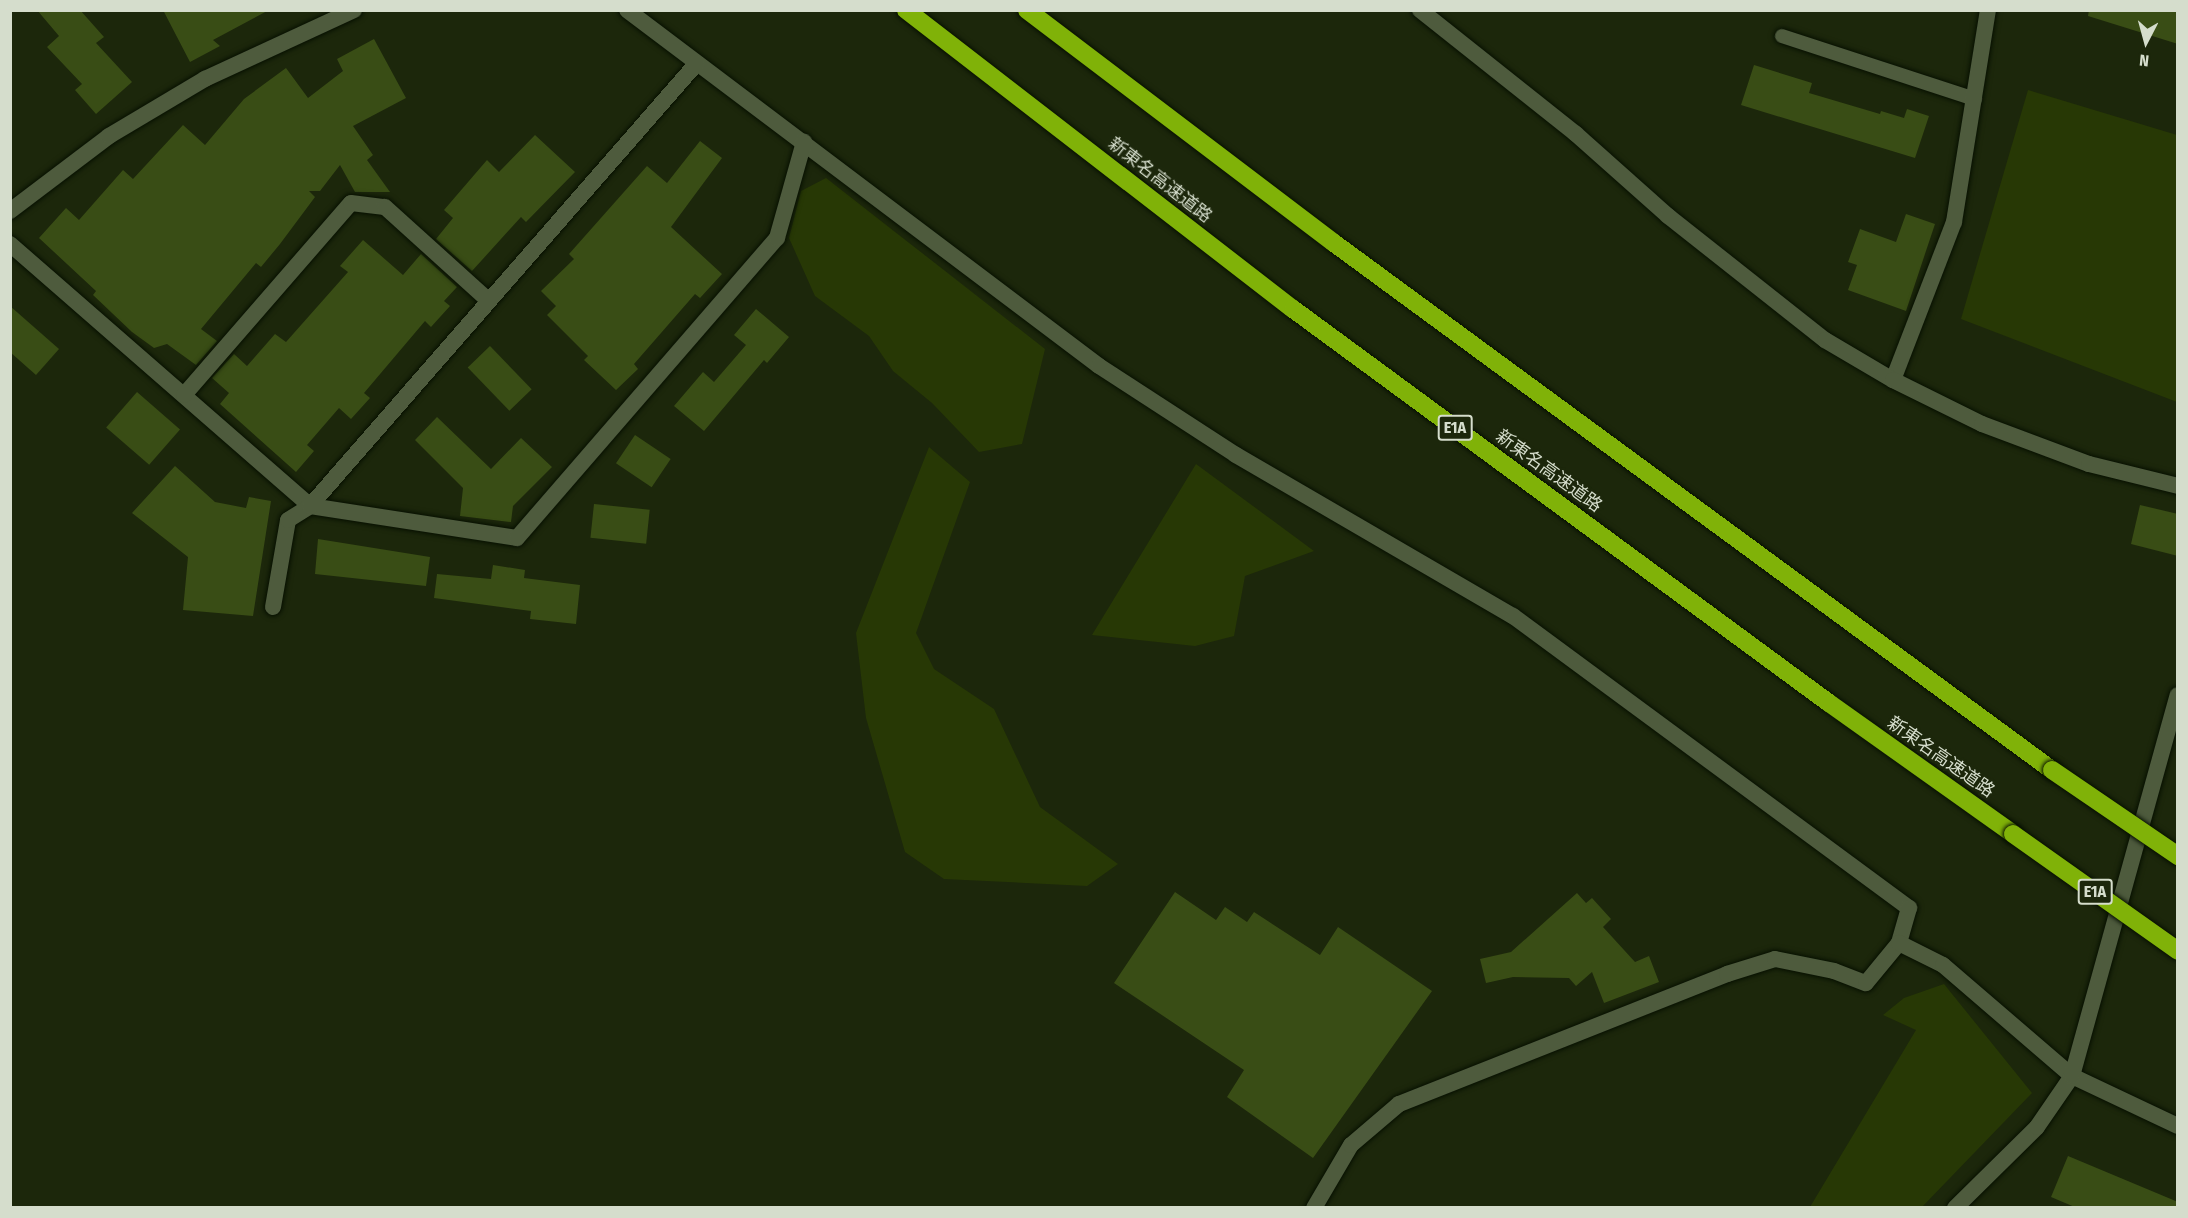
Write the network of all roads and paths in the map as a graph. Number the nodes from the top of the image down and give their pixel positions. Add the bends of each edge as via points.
1 (354, 10) edge
2 (627, 10) edge
3 (906, 10) edge
4 (1027, 10) edge
5 (1420, 10) edge
6 (1988, 10) edge
7 (1782, 36) dead end
8 (697, 63) junction
9 (1975, 99) junction
10 (804, 142) junction
11 (10, 211) edge
12 (10, 244) edge
13 (489, 301) junction
14 (1893, 380) junction
15 (184, 395) junction
16 (2178, 486) edge
17 (310, 506) junction
18 (273, 607) dead end
19 (2178, 694) edge
20 (2174, 733) edge
21 (2178, 856) edge
22 (1899, 943) junction
23 (2178, 951) edge
24 (2072, 1076) junction
25 (2178, 1126) edge
26 (1314, 1208) edge
27 (1955, 1208) edge

1 - 11 street via 205,79 109,136
2 - 8 street
3 - 23 highway, 新東名高速道路 / E1A, bridge via 1293,309 1810,689
4 - 21 highway, bridge via 1334,243 2052,770
5 - 14 street via 1576,134 1752,284 1825,340
6 - 9 street
7 - 9 lane
8 - 10 street
8 - 13 street
9 - 14 street via 1954,222
10 - 17 street via 777,238 517,538
10 - 22 street via 1099,366 1236,455 1522,623 1909,908
12 - 15 street
13 - 15 street via 385,207 351,203
13 - 17 street
14 - 16 street via 1982,424 2090,464
15 - 17 street
17 - 18 street via 288,520
19 - 20 street
20 - 24 street
22 - 24 street via 1943,965
22 - 26 street via 1866,983 1834,971 1774,959 1398,1104 1351,1145
24 - 25 street
24 - 27 street via 2037,1127

